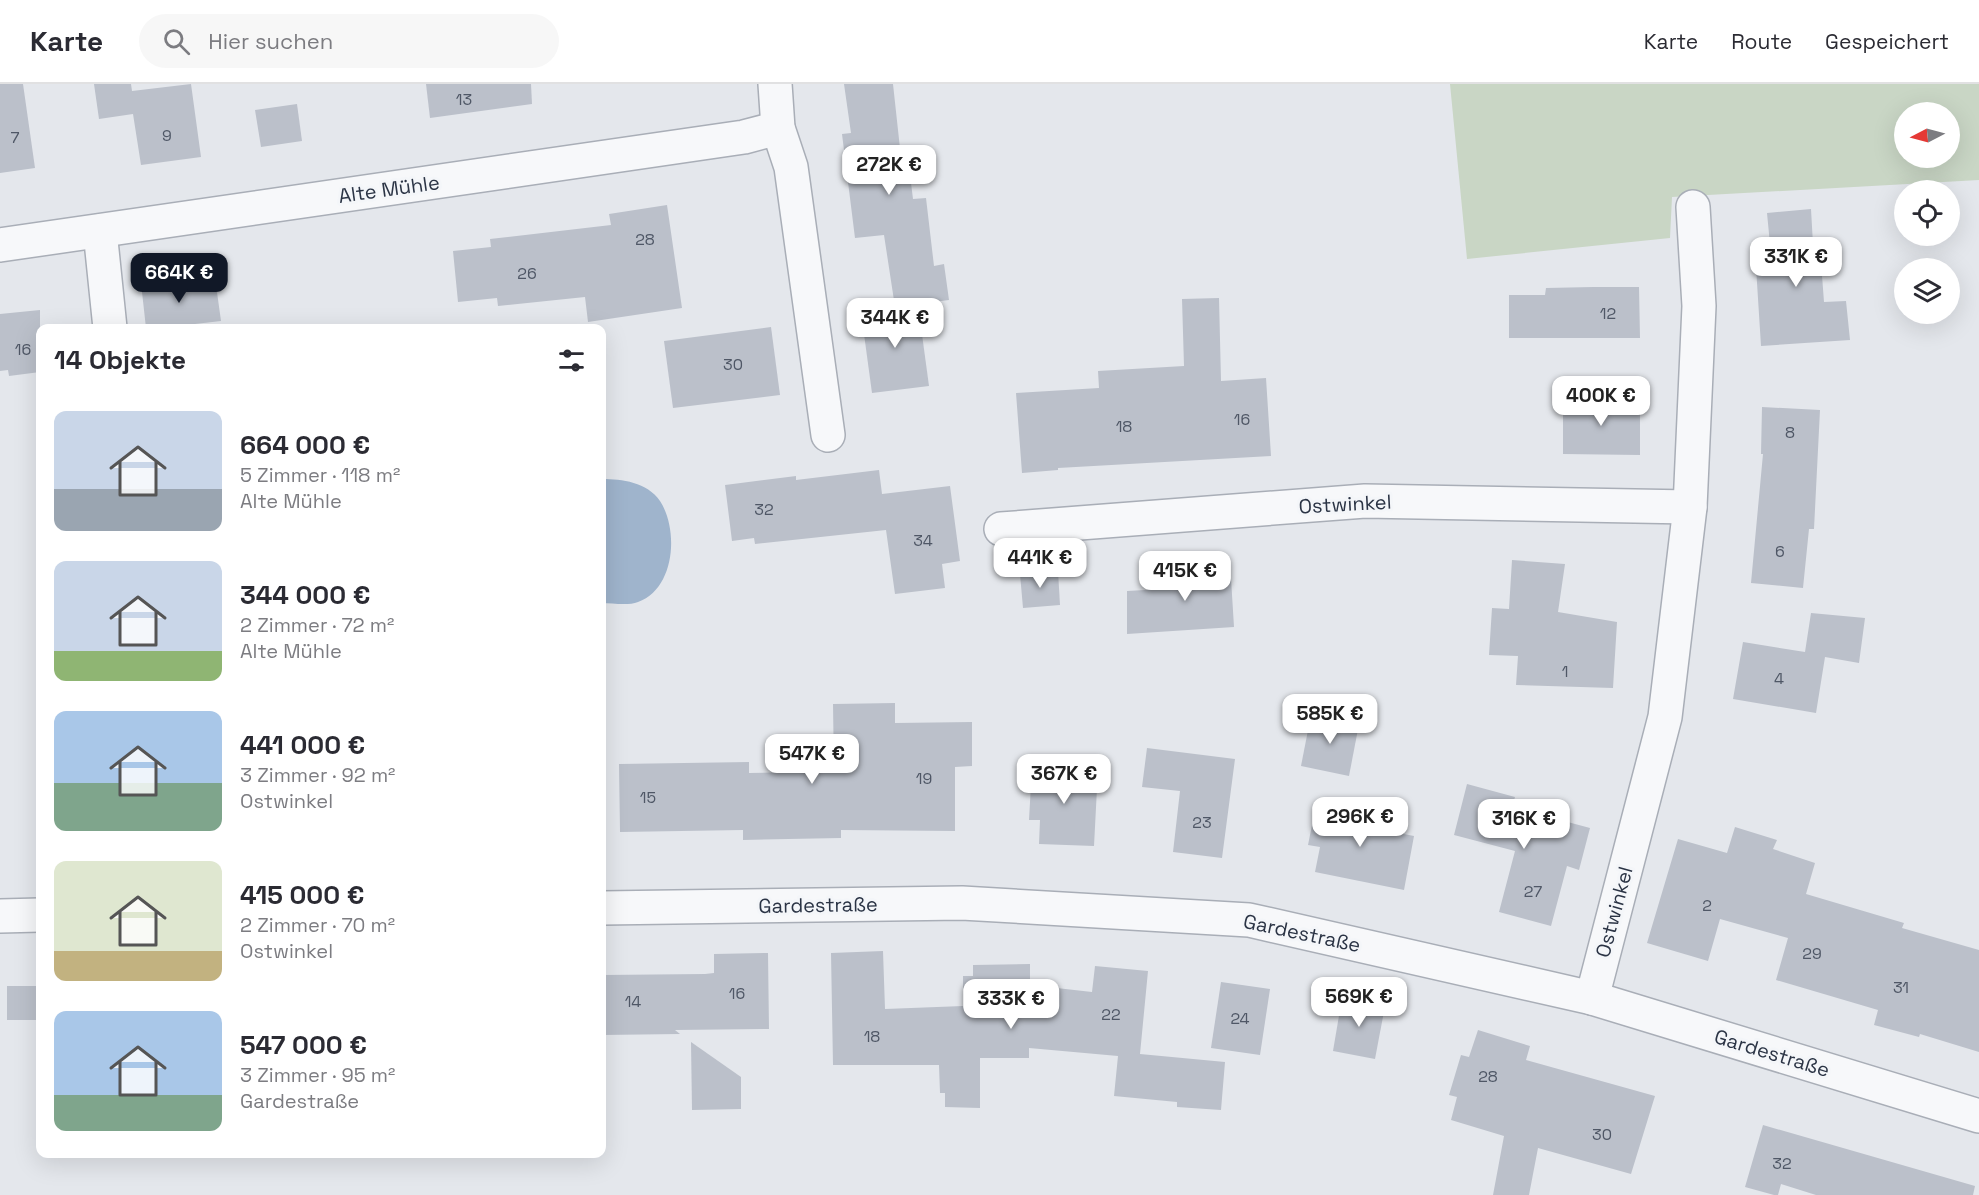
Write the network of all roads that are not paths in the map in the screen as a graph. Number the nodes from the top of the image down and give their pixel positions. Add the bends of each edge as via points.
1 (775, 84) edge
2 (778, 128) junction
3 (1693, 207) dead end
4 (100, 231) junction
5 (0, 245) edge
6 (110, 324) edge
7 (828, 435) dead end
8 (1690, 507) junction
9 (1001, 529) dead end
10 (606, 908) edge
11 (36, 915) edge
12 (0, 916) edge
13 (1592, 998) junction
14 (1979, 1116) edge

1 - 2 street
2 - 4 street, Alte Mühle via 733,138
2 - 7 street via 791,167
3 - 8 street, Ostwinkel via 1698,306
4 - 5 street, Alte Mühle
4 - 6 street
8 - 9 street, Ostwinkel via 1365,501
8 - 13 street, Ostwinkel via 1665,717
10 - 13 street, Gardestraße via 962,903 1249,920
11 - 12 street
13 - 14 street, Gardestraße

